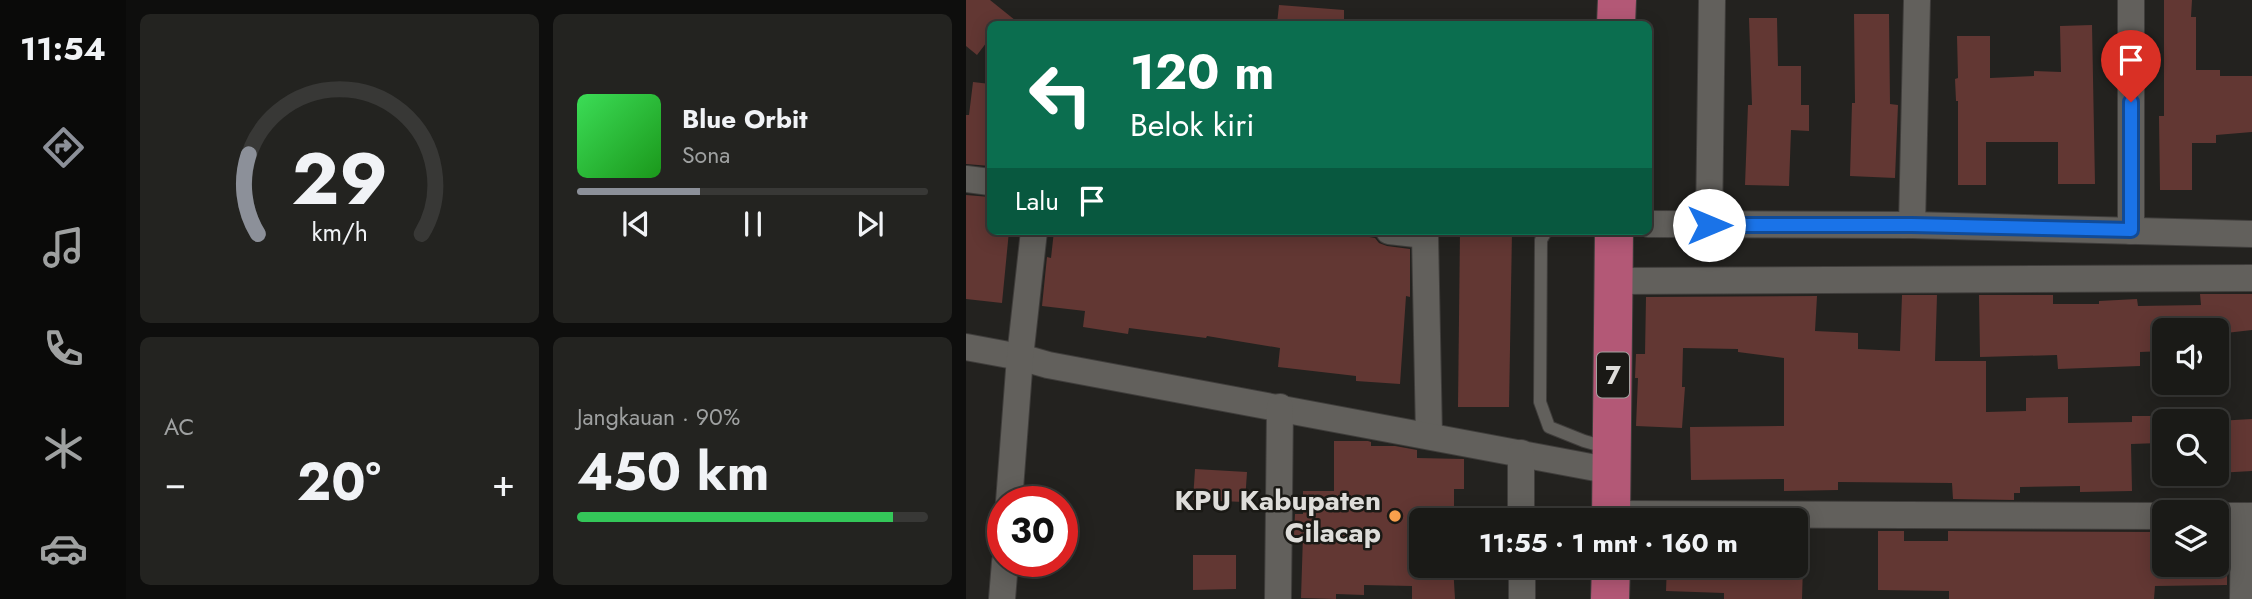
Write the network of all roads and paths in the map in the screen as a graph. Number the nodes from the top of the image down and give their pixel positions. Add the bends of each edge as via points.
1 (1617, 0) edge
2 (1712, 0) edge
3 (1917, 0) edge
4 (2131, 0) edge
5 (1616, 21) edge
6 (966, 178) edge
7 (987, 182) edge
8 (1652, 224) edge
9 (1709, 225) junction
10 (1912, 225) junction
11 (2131, 230) junction
12 (2252, 234) edge
13 (1034, 235) edge
14 (1425, 235) edge
15 (1544, 235) edge
16 (1614, 235) edge
17 (2252, 278) edge
18 (1613, 281) junction
19 (966, 347) edge
20 (1020, 356) junction
21 (1280, 407) junction
22 (1429, 435) junction
23 (1521, 453) junction
24 (1612, 460) junction
25 (1010, 486) edge
26 (1521, 508) edge
27 (1611, 508) edge
28 (2152, 516) edge
29 (2229, 516) edge
30 (2248, 516) edge
31 (1808, 517) edge
32 (1004, 577) edge
33 (1522, 578) edge
34 (1611, 578) edge
35 (1002, 599) edge
36 (1278, 599) edge
37 (1522, 599) edge
38 (1611, 599) edge
39 (2243, 599) edge

1 - 5 highway
2 - 9 street
3 - 10 street
4 - 11 street
6 - 7 street
8 - 9 street
9 - 10 street
10 - 11 street
11 - 12 street
13 - 20 street
14 - 22 street
15 - 24 lane via 1540,402 1549,426
16 - 18 highway, 7
17 - 18 street
18 - 24 highway, 7
19 - 20 street
20 - 21 street
20 - 25 street
21 - 22 street
21 - 36 street
22 - 23 street
23 - 24 street
23 - 26 street
24 - 27 highway, 7
28 - 31 street
29 - 30 street
30 - 39 street
32 - 35 street
33 - 37 street
34 - 38 highway

